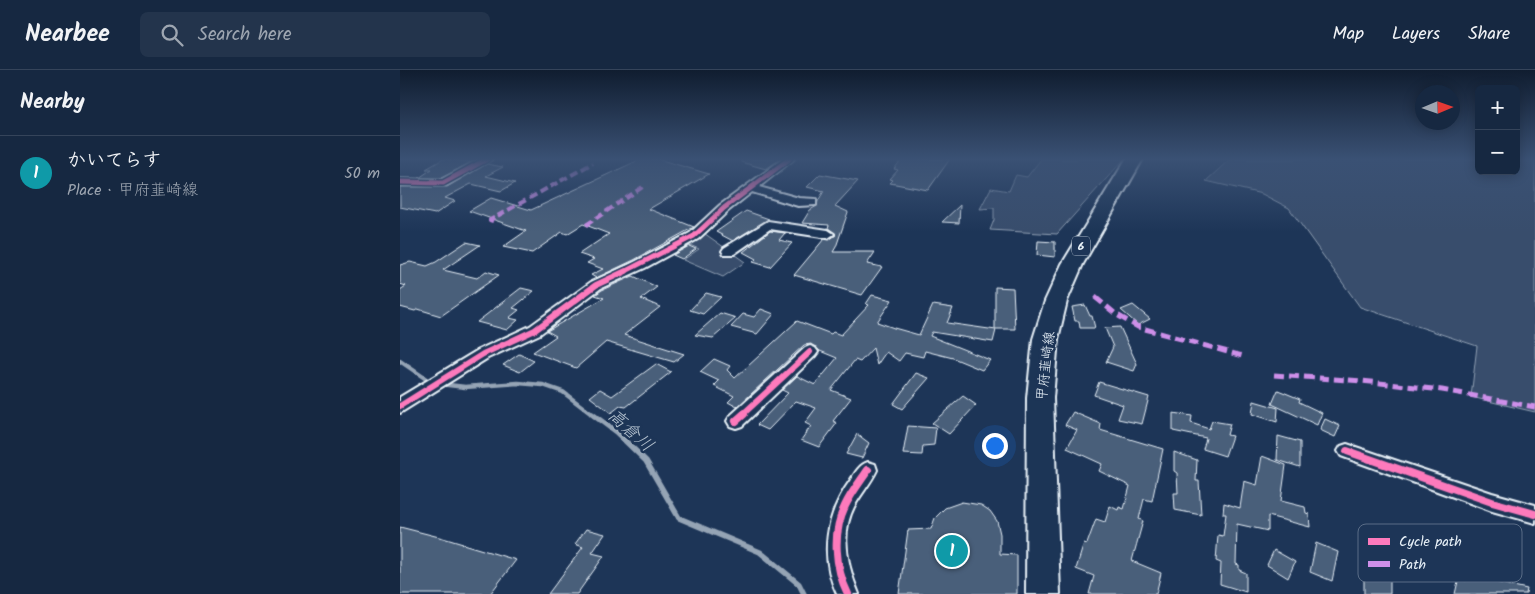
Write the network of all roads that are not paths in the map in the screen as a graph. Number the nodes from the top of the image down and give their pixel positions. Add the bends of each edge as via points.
1 (431, 183) edge
2 (444, 183) edge
3 (756, 183) edge
4 (1119, 183) edge
5 (750, 188) junction
6 (812, 202) dead end
7 (828, 234) dead end
8 (729, 251) dead end
9 (810, 352) dead end
10 (400, 406) edge
11 (736, 421) dead end
12 (1347, 451) dead end
13 (868, 470) dead end
14 (1535, 514) edge
15 (848, 594) edge
16 (1043, 594) edge

1 - 2 street
3 - 5 street
4 - 16 main road, 甲府韮崎線 / 6 via 1073,260 1055,302 1045,342 1040,380
5 - 6 street via 798,202
5 - 10 street via 706,222 694,236 596,285 535,330 443,377
7 - 8 street via 768,225
9 - 11 street
12 - 14 street
13 - 15 street via 843,509 838,538 837,564

